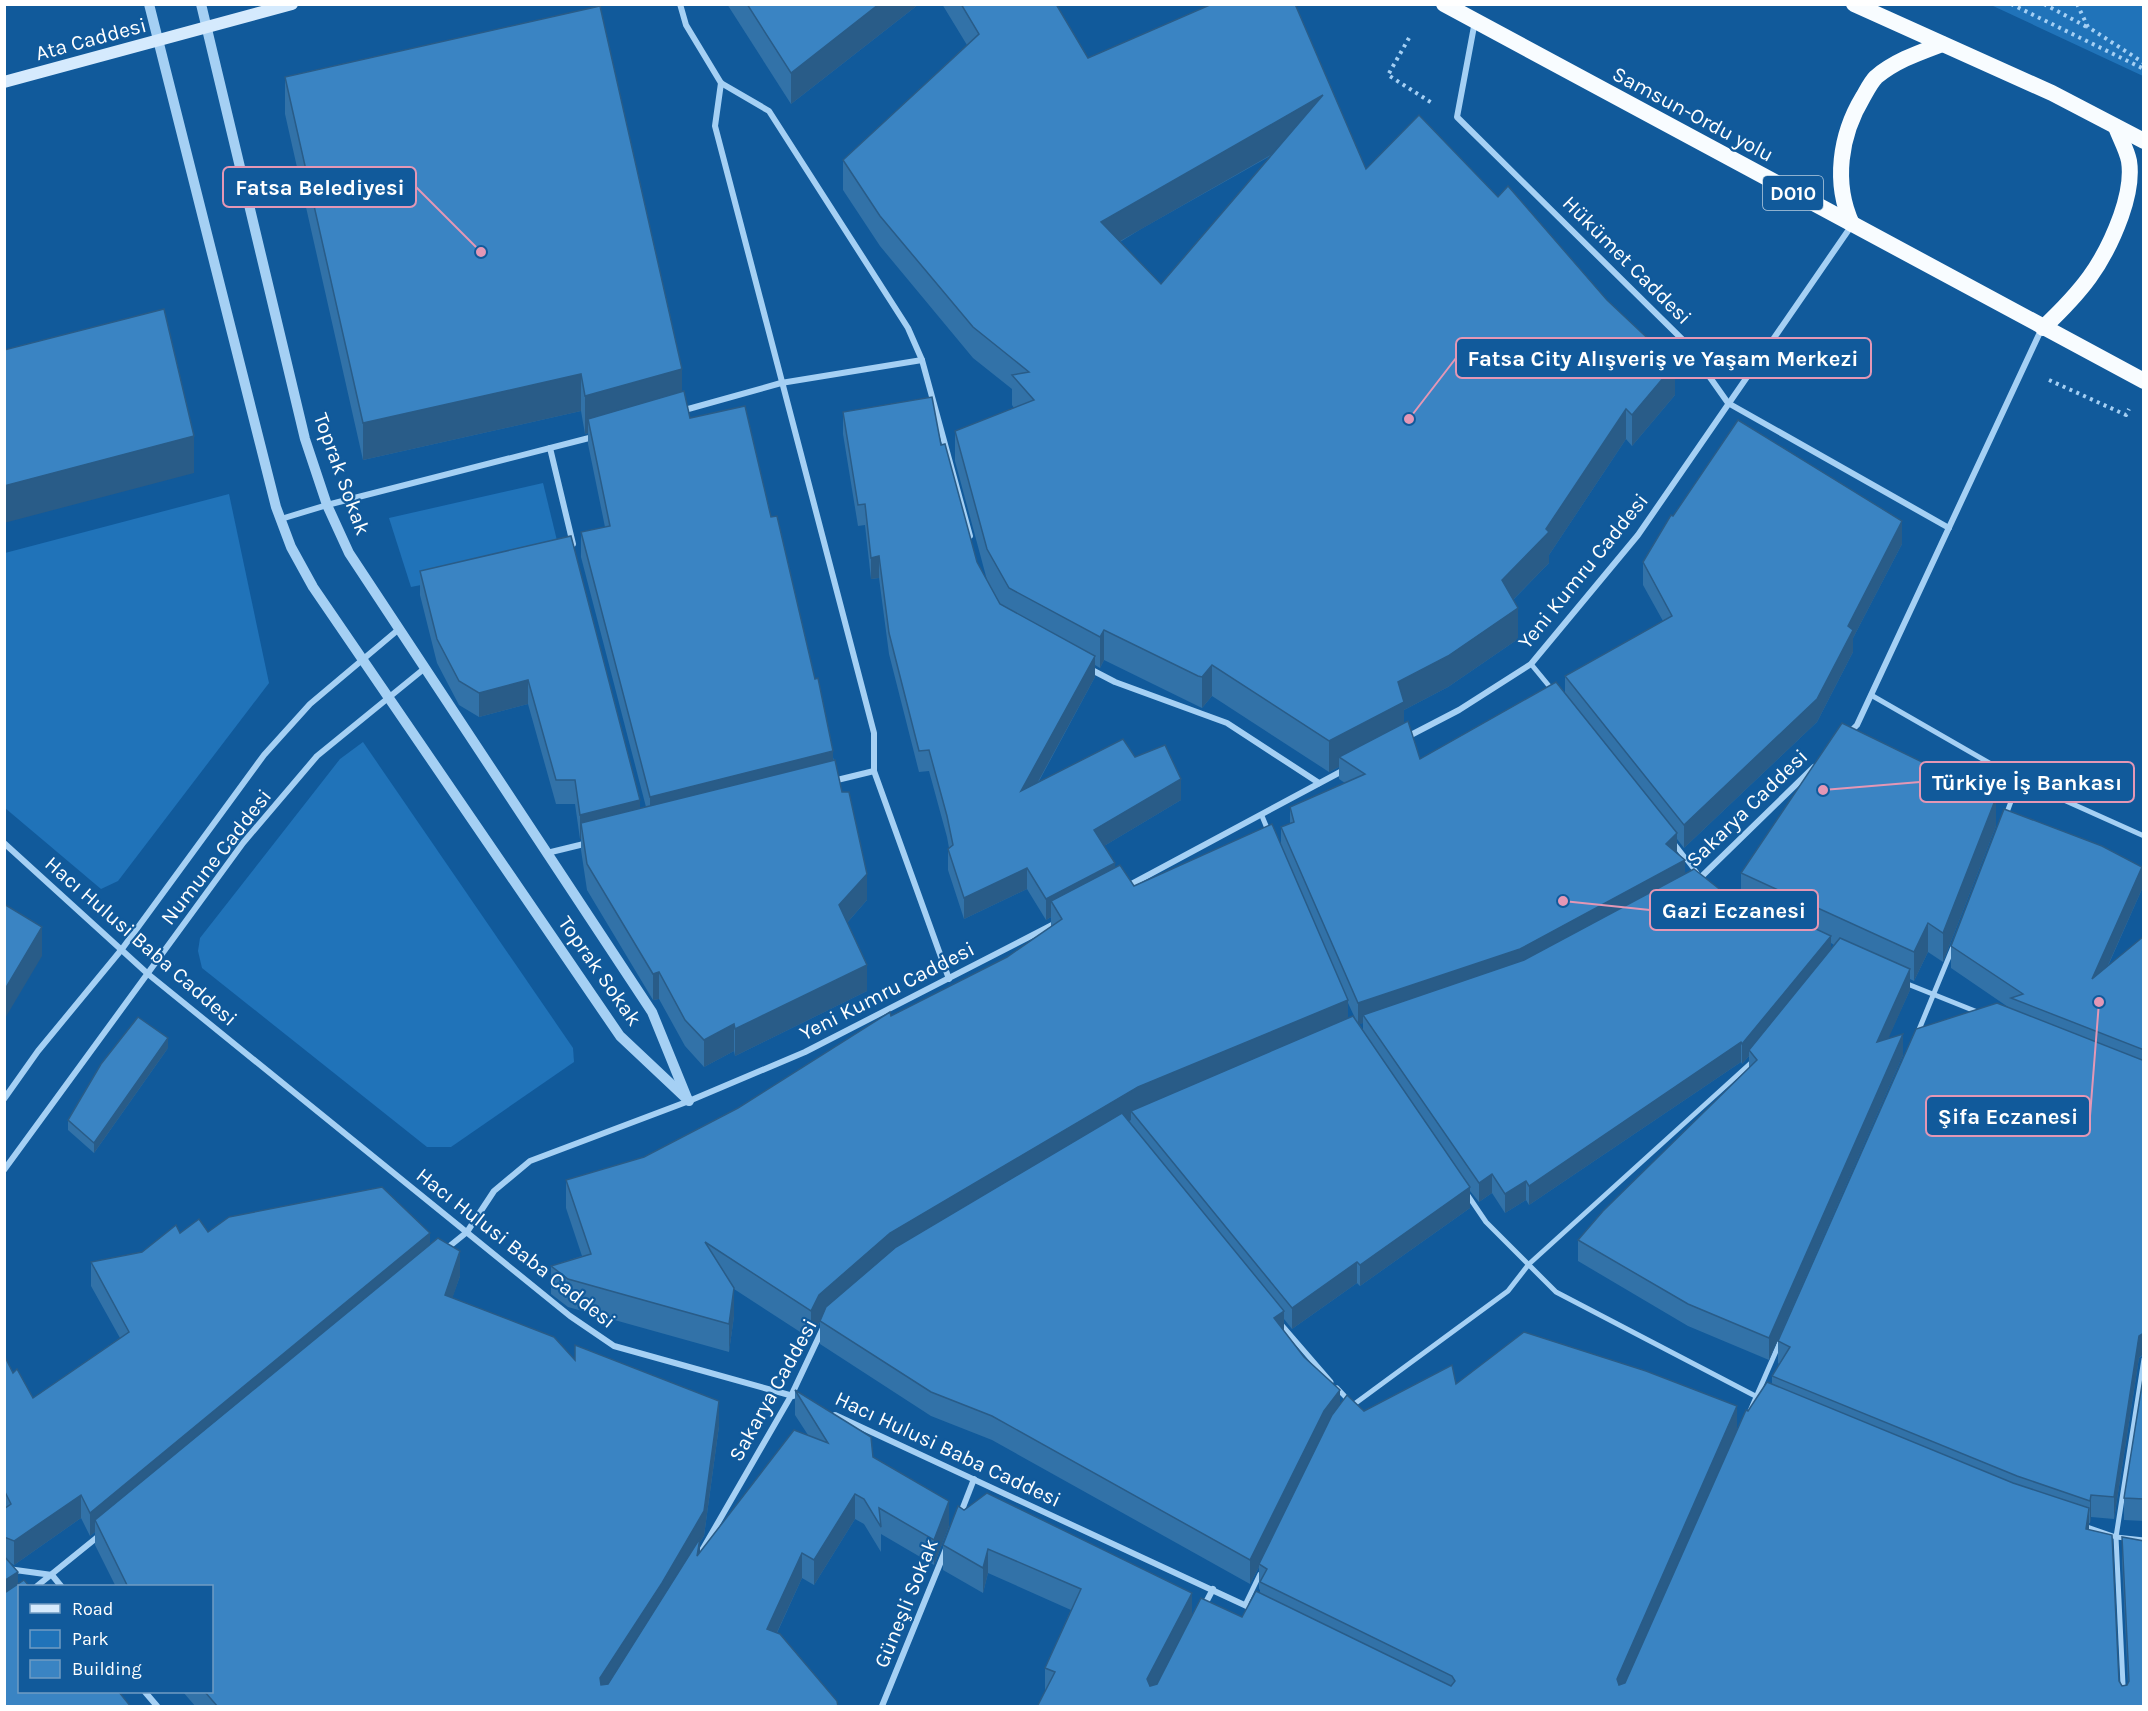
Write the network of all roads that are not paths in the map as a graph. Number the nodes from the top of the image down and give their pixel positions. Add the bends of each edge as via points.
1 (149, 4) edge
2 (201, 4) edge
3 (292, 4) edge
4 (680, 4) edge
5 (1444, 4) edge
6 (1854, 4) edge
7 (1475, 21) junction
8 (206, 27) junction
9 (158, 42) junction
10 (1941, 44) junction
11 (4, 82) edge
12 (721, 83) junction
13 (2116, 127) junction
14 (2144, 141) edge
15 (1852, 224) junction
16 (2043, 328) junction
17 (922, 360) junction
18 (2144, 381) edge
19 (781, 383) junction
20 (1728, 403) junction
21 (671, 414) edge
22 (605, 433) edge
23 (550, 448) junction
24 (327, 505) junction
25 (281, 519) junction
26 (1949, 528) junction
27 (574, 549) edge
28 (973, 549) edge
29 (399, 629) junction
30 (361, 658) junction
31 (1532, 664) junction
32 (1085, 666) edge
33 (425, 668) junction
34 (1871, 695) junction
35 (389, 699) junction
36 (1561, 701) edge
37 (1399, 741) edge
38 (1841, 741) edge
39 (1816, 765) edge
40 (1349, 767) edge
41 (874, 771) junction
42 (2019, 780) junction
43 (828, 782) edge
44 (1319, 783) junction
45 (1262, 816) junction
46 (2002, 824) edge
47 (1665, 831) edge
48 (2144, 836) edge
49 (1271, 837) edge
50 (591, 842) edge
51 (4, 843) edge
52 (547, 853) junction
53 (1701, 878) junction
54 (1692, 883) edge
55 (1708, 885) edge
56 (1116, 892) edge
57 (1064, 919) edge
58 (1954, 944) edge
59 (122, 949) junction
60 (148, 974) junction
61 (949, 979) junction
62 (1902, 981) edge
63 (1935, 995) junction
64 (1990, 1017) edge
65 (1916, 1038) edge
66 (1761, 1051) edge
67 (4, 1099) edge
68 (688, 1101) junction
69 (4, 1170) edge
70 (1460, 1184) edge
71 (467, 1232) junction
72 (439, 1255) edge
73 (1529, 1264) junction
74 (1272, 1312) edge
75 (831, 1319) edge
76 (1785, 1332) edge
77 (2144, 1359) edge
78 (791, 1396) junction
79 (1756, 1397) junction
80 (802, 1400) edge
81 (1767, 1401) edge
82 (1353, 1405) junction
83 (824, 1410) edge
84 (1346, 1413) edge
85 (1746, 1418) edge
86 (974, 1479) junction
87 (957, 1521) edge
88 (2071, 1522) edge
89 (107, 1529) edge
90 (2116, 1537) junction
91 (2144, 1540) edge
92 (949, 1542) edge
93 (1266, 1563) edge
94 (4, 1565) edge
95 (690, 1570) edge
96 (52, 1575) junction
97 (40, 1585) edge
98 (60, 1585) edge
99 (1213, 1589) junction
100 (1245, 1605) junction
101 (1202, 1611) edge
102 (1265, 1616) edge
103 (146, 1693) edge
104 (157, 1707) edge
105 (882, 1707) edge
106 (2124, 1707) edge

1 - 9 street, Toprak Sokak
2 - 8 street, Toprak Sokak
3 - 8 main road, Ata Caddesi
4 - 12 street via 686,25
5 - 7 highway, Samsun-Ordu yolu / D010
6 - 10 highway
7 - 15 highway, Samsun-Ordu yolu / D010
7 - 20 street, Hükümet Caddesi via 1457,117 1685,342
8 - 9 main road, Ata Caddesi
8 - 24 street, Toprak Sokak via 305,439
9 - 11 main road, Ata Caddesi
9 - 25 street, Toprak Sokak
10 - 13 highway via 2052,93
10 - 15 highway via 1902,59 1875,79 1852,115 1841,156 1844,205
12 - 17 street via 769,111 908,328
12 - 19 street via 715,126
13 - 14 highway
13 - 16 highway via 2129,161 2128,196 2112,242 2077,296
15 - 16 highway, Samsun-Ordu yolu / D010
15 - 20 street, Yeni Kumru Caddesi
16 - 18 highway, Samsun-Ordu yolu / D010
16 - 26 street
17 - 19 street
17 - 28 street
19 - 21 street
19 - 41 street via 874,733
20 - 26 street, Hükümet Caddesi
20 - 31 street, Yeni Kumru Caddesi via 1638,535
22 - 23 street
23 - 24 street
23 - 27 street
24 - 25 street
24 - 29 street, Toprak Sokak via 349,553
25 - 30 street, Toprak Sokak via 313,587
26 - 34 street
29 - 30 street, Numune Caddesi
29 - 33 street, Toprak Sokak
30 - 35 street, Toprak Sokak
30 - 59 street, Numune Caddesi via 310,704 264,755
31 - 36 street
31 - 37 street, Yeni Kumru Caddesi via 1459,710
32 - 44 street via 1115,682 1227,723
33 - 35 street, Numune Caddesi
33 - 52 street, Toprak Sokak
34 - 38 street via 1857,725
34 - 42 street
35 - 60 street, Numune Caddesi via 317,756 243,843
35 - 68 street, Toprak Sokak via 620,1036
39 - 53 street, Sakarya Caddesi
40 - 44 street
41 - 43 street
41 - 61 street
42 - 46 street
42 - 48 street
44 - 45 street
45 - 49 street
45 - 56 street
47 - 53 street
50 - 52 street
51 - 59 street, Hacı Hulusi Baba Caddesi
52 - 68 street, Toprak Sokak via 652,1012
53 - 54 street, Sakarya Caddesi
53 - 55 street
57 - 61 street, Yeni Kumru Caddesi
58 - 63 street
59 - 60 street, Hacı Hulusi Baba Caddesi
59 - 67 street, Numune Caddesi
60 - 69 street, Numune Caddesi
60 - 71 street, Hacı Hulusi Baba Caddesi
61 - 68 street, Yeni Kumru Caddesi via 805,1052
62 - 63 street
63 - 64 street
63 - 65 street
66 - 73 street
68 - 71 street, Yeni Kumru Caddesi via 530,1161 494,1191
70 - 73 street via 1486,1222
71 - 72 street, Yeni Kumru Caddesi
71 - 78 street, Hacı Hulusi Baba Caddesi via 570,1316 614,1346
73 - 79 street via 1556,1292
73 - 82 street via 1508,1291
74 - 82 street
75 - 78 street, Sakarya Caddesi via 822,1327
76 - 79 street
77 - 90 street
78 - 80 street, Hacı Hulusi Baba Caddesi
78 - 95 street, Sakarya Caddesi
79 - 81 street
79 - 85 street
82 - 84 street
83 - 86 street, Hacı Hulusi Baba Caddesi
86 - 87 street, Güneşli Sokak
86 - 99 street, Hacı Hulusi Baba Caddesi
88 - 90 street
89 - 96 street
90 - 91 street
90 - 106 street
92 - 105 street, Güneşli Sokak
93 - 100 street
94 - 96 street via 8,1569
96 - 97 street
96 - 98 street
99 - 100 street, Hacı Hulusi Baba Caddesi
99 - 101 street
100 - 102 street, Hacı Hulusi Baba Caddesi
103 - 104 street

